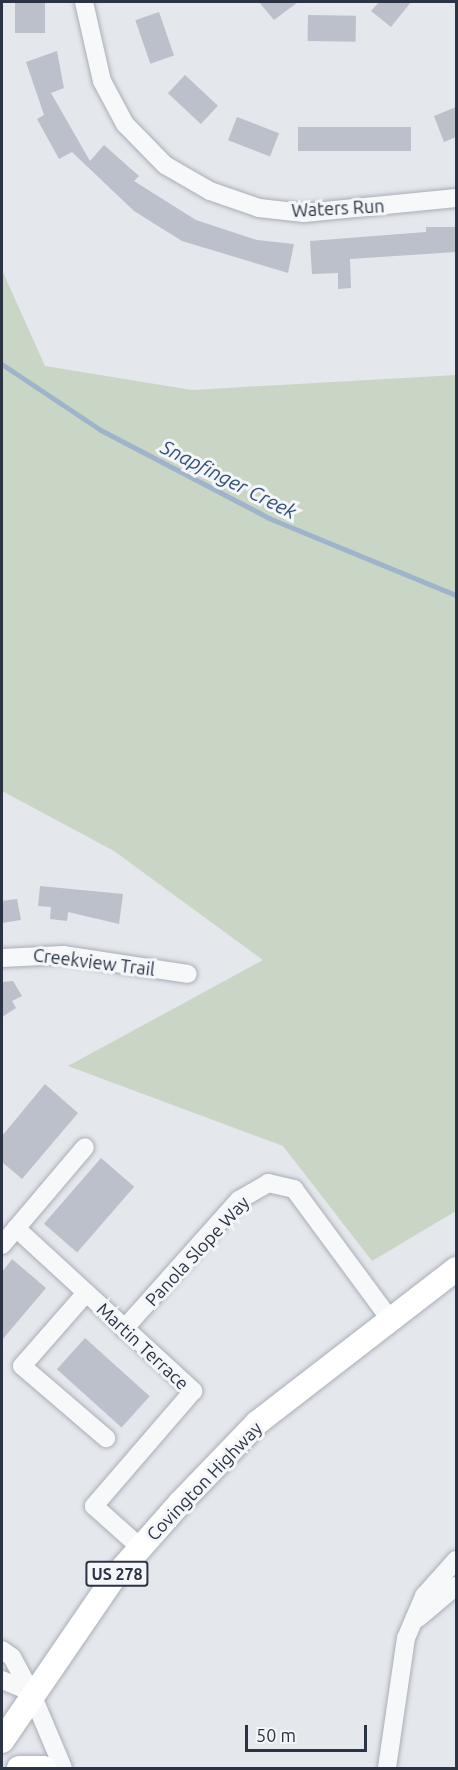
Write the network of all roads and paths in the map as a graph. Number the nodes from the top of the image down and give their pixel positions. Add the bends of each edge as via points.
1 (84, 2) edge
2 (456, 198) edge
3 (2, 958) edge
4 (188, 974) dead end
5 (85, 1147) dead end
6 (16, 1228) junction
7 (2, 1245) edge
8 (456, 1269) edge
9 (86, 1293) junction
10 (389, 1318) junction
11 (124, 1329) junction
12 (106, 1438) dead end
13 (141, 1548) junction
14 (456, 1560) edge
15 (456, 1586) edge
16 (418, 1618) junction
17 (2, 1650) edge
18 (2, 1680) edge
19 (31, 1692) junction
20 (2, 1741) edge
21 (20, 1768) edge
22 (44, 1768) edge
23 (63, 1768) edge
24 (387, 1768) edge

1 - 2 street, Waters Run via 102,81 125,124 165,165 210,191 259,208 304,213
3 - 4 street, Creekview Trail via 63,955
5 - 6 street
6 - 7 street
6 - 9 street, Martin Terrace
8 - 10 main road, Covington Highway / US 278
9 - 11 street, Martin Terrace
9 - 12 street via 22,1366
10 - 11 street, Panola Slope Way via 294,1189 268,1183 239,1200
10 - 13 main road, Covington Highway / US 278 via 257,1423
11 - 13 street, Martin Terrace via 193,1391 94,1506
13 - 19 main road, Covington Highway / US 278
14 - 16 street via 424,1596
15 - 16 street
16 - 24 street via 406,1638
17 - 19 street via 12,1657
18 - 19 street
19 - 20 main road, Covington Highway / US 278
19 - 23 street
21 - 22 main road

